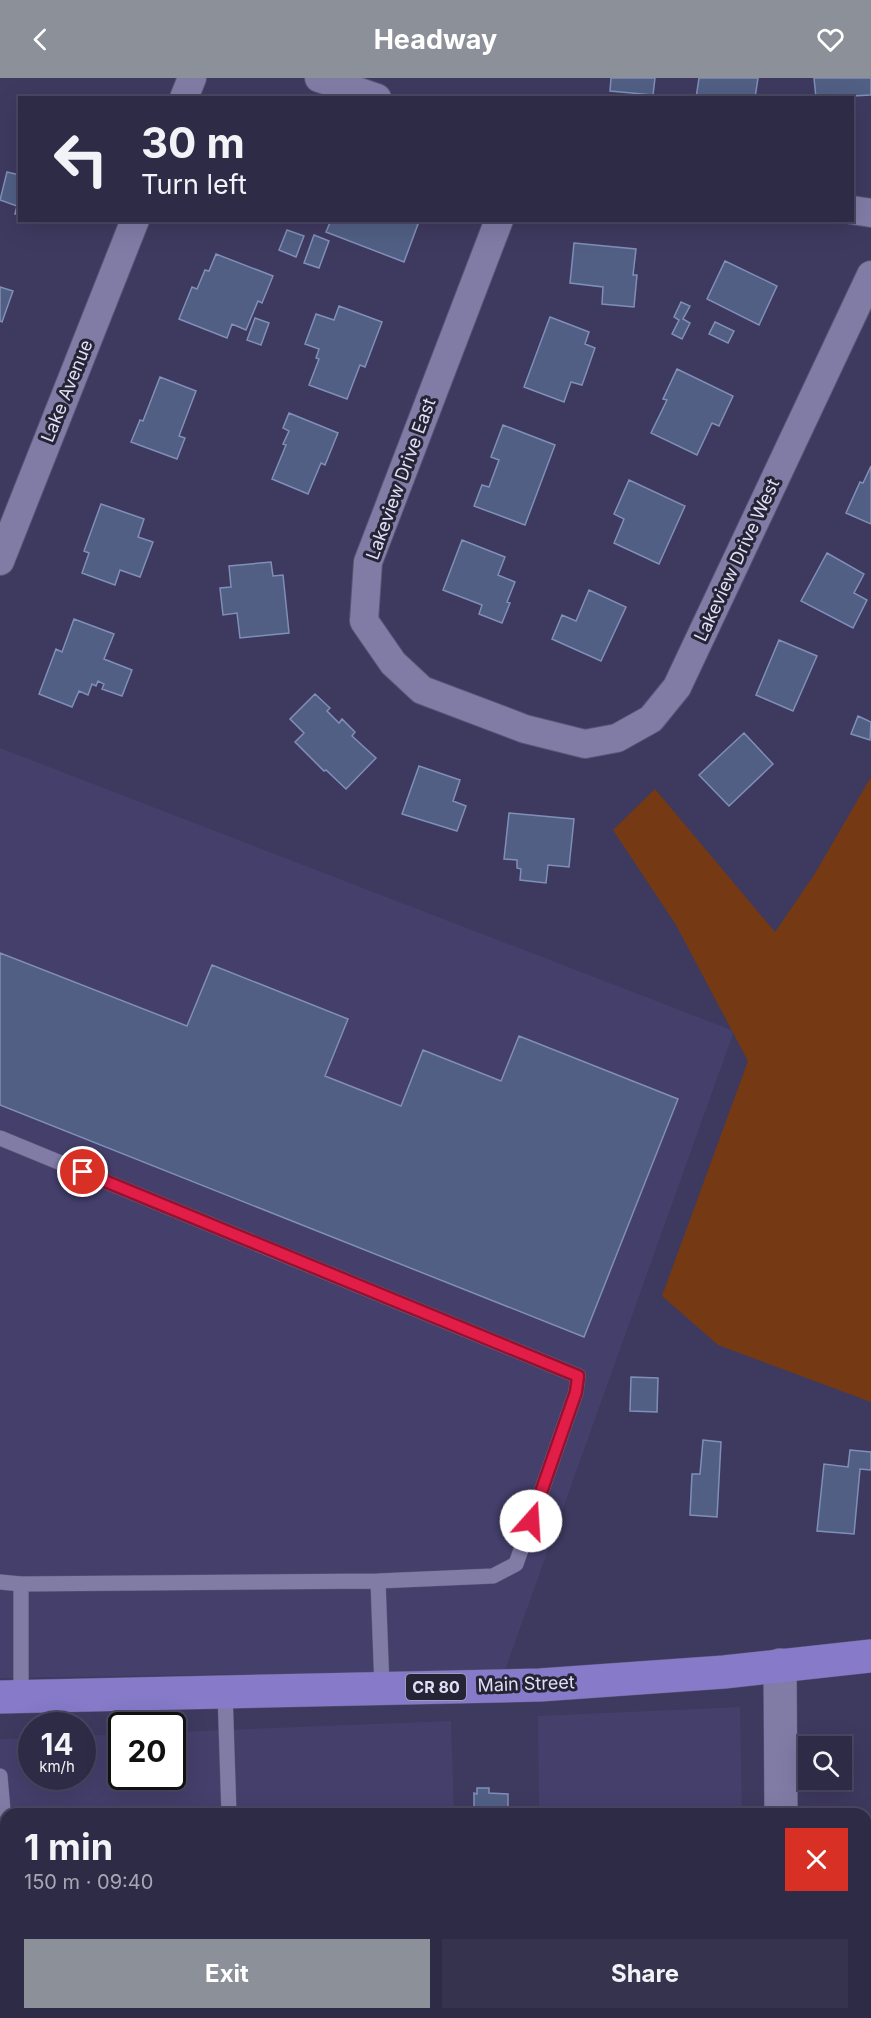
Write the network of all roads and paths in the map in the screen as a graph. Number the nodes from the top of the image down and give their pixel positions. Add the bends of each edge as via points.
1 (192, 78) edge
2 (319, 78) edge
3 (185, 96) edge
4 (371, 96) edge
5 (854, 210) edge
6 (871, 213) edge
7 (134, 222) edge
8 (498, 222) edge
9 (871, 275) edge
10 (11, 503) edge
11 (0, 561) edge
12 (525, 729) joint
13 (0, 1138) edge
14 (378, 1581) junction
15 (0, 1582) edge
16 (21, 1584) junction
17 (871, 1656) edge
18 (780, 1665) junction
19 (382, 1688) junction
20 (225, 1692) junction
21 (10, 1697) edge
22 (0, 1776) edge
23 (3, 1808) edge
24 (228, 1808) edge
25 (781, 1808) edge

1 - 3 street
2 - 4 street
5 - 6 street
7 - 10 street, Lake Avenue
8 - 12 street, Lakeview Drive East via 368,562 364,621 393,663 422,690
9 - 12 street, Lakeview Drive West via 677,687 651,719 618,738 585,744
10 - 11 street, Lake Avenue
13 - 14 lane via 578,1376 576,1392 516,1564 493,1576
14 - 16 lane
14 - 19 lane
15 - 16 lane
16 - 21 lane
17 - 18 main road, Main Street / CR 80
18 - 19 main road, Main Street / CR 80 via 540,1685
18 - 25 main road
19 - 20 main road, Main Street / CR 80
20 - 21 main road, Main Street / CR 80
20 - 24 lane
22 - 23 lane

